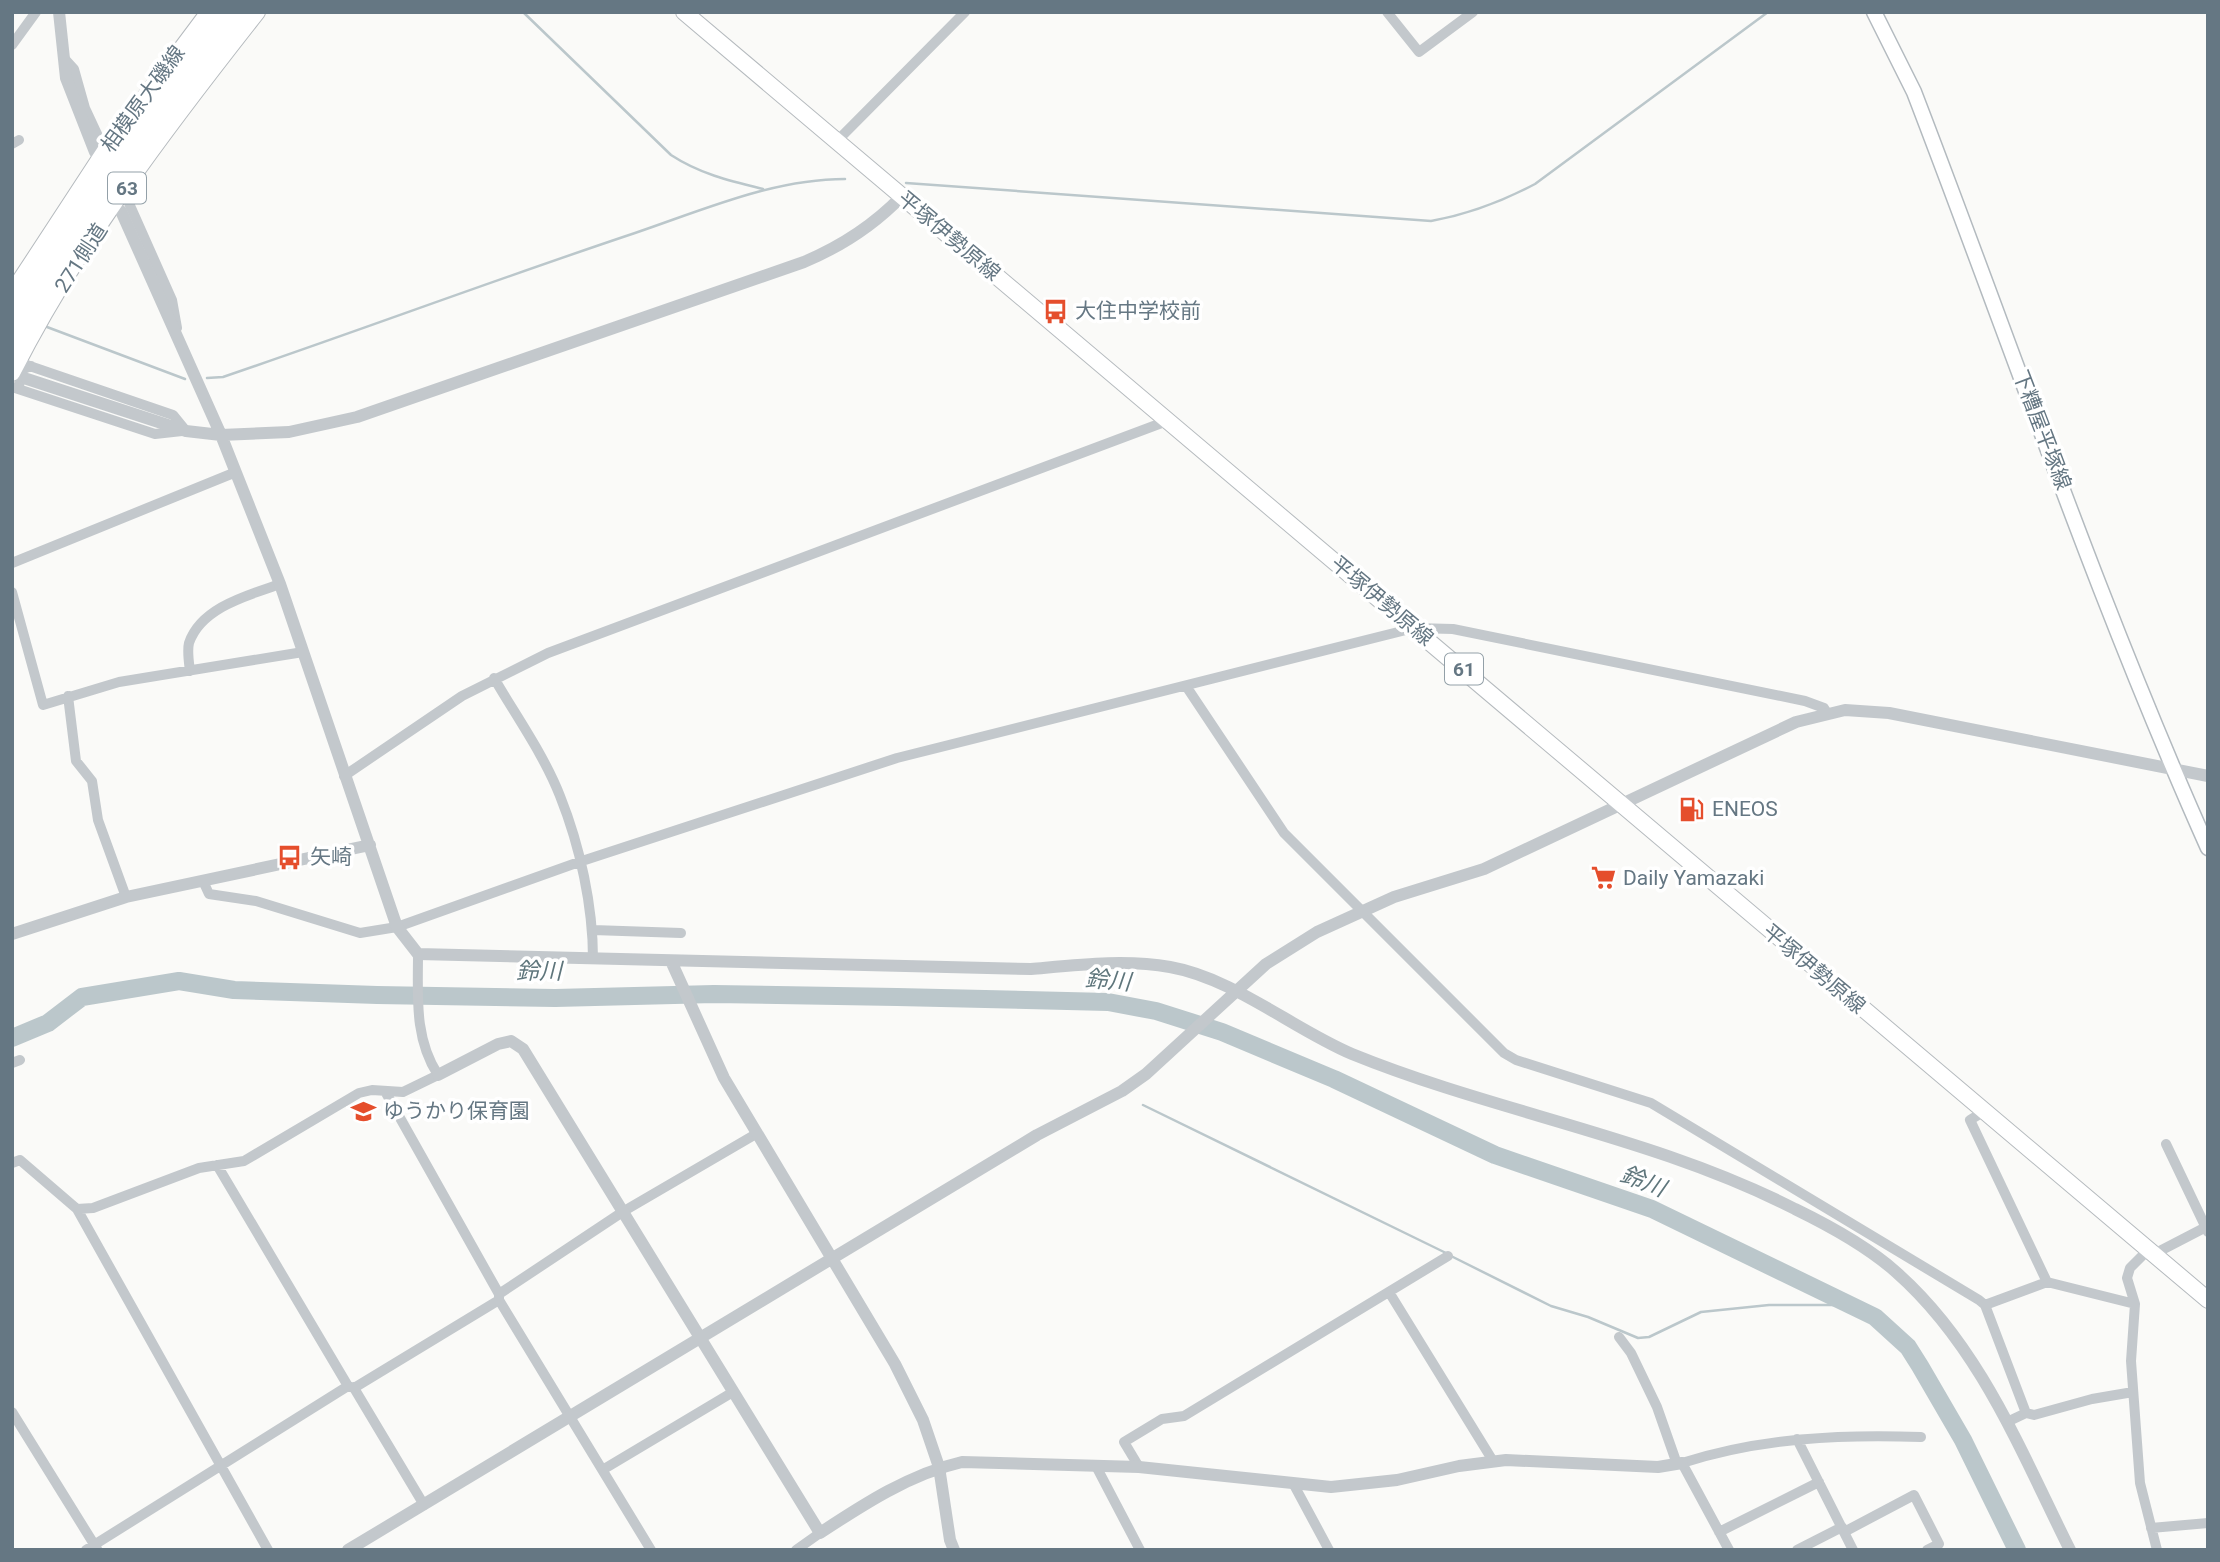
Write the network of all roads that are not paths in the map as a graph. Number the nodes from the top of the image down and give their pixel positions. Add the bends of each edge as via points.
1 (36, 12) edge
2 (58, 12) edge
3 (209, 12) edge
4 (228, 12) edge
5 (245, 12) edge
6 (257, 12) edge
7 (672, 12) edge
8 (684, 12) edge
9 (692, 12) edge
10 (965, 12) edge
11 (1387, 12) edge
12 (1474, 12) edge
13 (1874, 12) edge
14 (718, 40) junction
15 (12, 46) edge
16 (836, 142) junction
17 (100, 152) junction
18 (124, 192) junction
19 (902, 196) junction
20 (121, 211) dead end
21 (12, 293) edge
22 (12, 317) edge
23 (179, 341) junction
24 (19, 372) edge
25 (1167, 421) junction
26 (221, 435) junction
27 (236, 472) junction
28 (12, 564) edge
29 (280, 584) junction
30 (12, 592) edge
31 (1414, 628) junction
32 (303, 652) junction
33 (190, 671) junction
34 (494, 677) junction
35 (1186, 686) junction
36 (68, 696) junction
37 (1827, 713) junction
38 (2173, 770) junction
39 (344, 776) junction
40 (2208, 776) edge
41 (1619, 803) junction
42 (370, 845) junction
43 (2208, 848) edge
44 (579, 862) junction
45 (203, 881) junction
46 (127, 897) junction
47 (1360, 910) junction
48 (397, 927) junction
49 (593, 930) junction
50 (681, 933) dead end
51 (12, 934) edge
52 (418, 954) junction
53 (593, 959) junction
54 (672, 965) junction
55 (1234, 992) junction
56 (438, 1074) junction
57 (386, 1093) junction
58 (1983, 1112) junction
59 (756, 1134) junction
60 (2166, 1144) dead end
61 (12, 1163) edge
62 (217, 1165) junction
63 (77, 1209) junction
64 (624, 1211) junction
65 (2207, 1228) edge
66 (2151, 1252) junction
67 (1448, 1256) dead end
68 (832, 1257) junction
69 (2047, 1282) junction
70 (1389, 1292) junction
71 (499, 1297) junction
72 (2208, 1300) edge
73 (2135, 1304) junction
74 (1985, 1305) junction
75 (699, 1336) junction
76 (1619, 1337) dead end
77 (351, 1387) junction
78 (733, 1392) junction
79 (2133, 1392) junction
80 (12, 1412) edge
81 (570, 1413) junction
82 (2026, 1413) junction
83 (2007, 1422) junction
84 (1921, 1437) dead end
85 (1797, 1439) junction
86 (1493, 1461) junction
87 (221, 1463) junction
88 (1680, 1463) junction
89 (939, 1467) junction
90 (1139, 1467) junction
91 (1097, 1468) junction
92 (604, 1469) junction
93 (1819, 1482) junction
94 (1294, 1485) junction
95 (424, 1505) junction
96 (2208, 1523) edge
97 (2151, 1528) junction
98 (1843, 1529) junction
99 (1719, 1532) junction
100 (820, 1533) junction
101 (92, 1548) edge
102 (268, 1550) edge
103 (348, 1550) edge
104 (651, 1550) edge
105 (796, 1550) edge
106 (954, 1550) edge
107 (1140, 1550) edge
108 (1329, 1550) edge
109 (1729, 1550) edge
110 (1797, 1550) edge
111 (1853, 1550) edge
112 (1927, 1550) edge
113 (2070, 1550) edge
114 (2157, 1550) edge

1 - 15 street
2 - 17 street via 71,94
3 - 17 main road, 相模原大磯線 / 63
4 - 22 highway via 93,188
5 - 24 highway via 104,195 56,268
6 - 18 main road, 271側道 / 63
7 - 14 main road
8 - 14 main road, 平塚伊勢原線 / 61
9 - 14 main road
10 - 16 street
11 - 12 street via 1419,52
13 - 38 main road, 下糟屋平塚線 via 1914,92
14 - 16 main road, 平塚伊勢原線 / 61
16 - 19 main road, 平塚伊勢原線 / 61
17 - 21 main road, 相模原大磯線 / 63
18 - 23 street via 172,300
18 - 24 main road, 271側道 / 63 via 68,275
19 - 25 main road, 平塚伊勢原線 / 61
19 - 26 street via 882,217 830,251 642,319 357,417 289,432
20 - 23 street
23 - 26 street
24 - 26 street via 186,430
25 - 31 main road, 平塚伊勢原線 / 61
25 - 34 street via 634,620
26 - 27 street
27 - 28 street
27 - 29 street
29 - 32 street
29 - 33 street via 210,614 188,645
30 - 36 street via 43,705
31 - 35 street
31 - 37 street via 1452,629 1805,701
31 - 41 main road, 平塚伊勢原線 / 61
32 - 33 street
32 - 39 street
33 - 36 street
34 - 39 street
34 - 44 street via 559,795
35 - 44 street via 897,758
35 - 47 street via 1284,833
36 - 46 street via 76,761 92,781 98,820
37 - 38 street via 1889,713
37 - 41 street via 1774,731
38 - 40 street
38 - 43 main road, 下糟屋平塚線
39 - 42 street
41 - 47 street via 1484,869
41 - 58 main road, 平塚伊勢原線 / 61
42 - 45 street
42 - 48 street
44 - 48 street
44 - 49 street
45 - 46 street
45 - 48 street via 209,894 256,901 360,933
46 - 51 street
47 - 55 street via 1266,964
47 - 74 street via 1510,1056 1651,1103
48 - 52 street
49 - 50 street
49 - 53 street
52 - 53 street
52 - 56 street via 419,1028
53 - 54 street
54 - 55 street via 1031,970 1143,964 1200,974
54 - 59 street
55 - 68 street via 1166,1057 1122,1091 1037,1135
55 - 83 street via 1350,1053 1658,1152 1753,1187 1816,1220 1871,1253 1924,1298 1973,1360
56 - 57 street via 403,1092
56 - 64 street via 498,1044 511,1041 523,1049
57 - 62 street via 359,1093 244,1161
57 - 71 street
58 - 66 main road, 平塚伊勢原線 / 61
58 - 69 street via 1970,1120
59 - 64 street
59 - 68 street
60 - 65 street
61 - 63 street via 20,1160
62 - 63 street via 93,1208
62 - 77 street
63 - 87 street
64 - 71 street
64 - 75 street
65 - 66 street
66 - 72 main road, 平塚伊勢原線 / 61
66 - 73 street via 2130,1268 2127,1278
67 - 70 street
68 - 75 street
68 - 89 street via 895,1364 923,1420
69 - 73 street
69 - 74 street
70 - 86 street
70 - 90 street via 1184,1416 1162,1419 1124,1443
71 - 77 street
71 - 81 street
73 - 79 street
74 - 82 street
75 - 78 street
75 - 81 street
76 - 88 street via 1631,1353
77 - 87 street
77 - 95 street
78 - 92 street
78 - 100 street
79 - 82 street via 2034,1415
79 - 97 street via 2140,1483
80 - 101 street
81 - 92 street
81 - 95 street
82 - 83 street
83 - 113 street
84 - 85 street
85 - 88 street via 1723,1450
85 - 93 street
86 - 88 street
86 - 94 street via 1354,1486
87 - 101 street
87 - 102 street
88 - 99 street
89 - 91 street via 962,1462
89 - 100 street
89 - 106 street
90 - 91 street
90 - 94 street
91 - 107 street
92 - 104 street
93 - 98 street
93 - 99 street
94 - 108 street
95 - 103 street
96 - 97 street
97 - 114 street
98 - 110 street
98 - 111 street
98 - 112 street via 1914,1495 1939,1544
99 - 109 street
100 - 105 street

